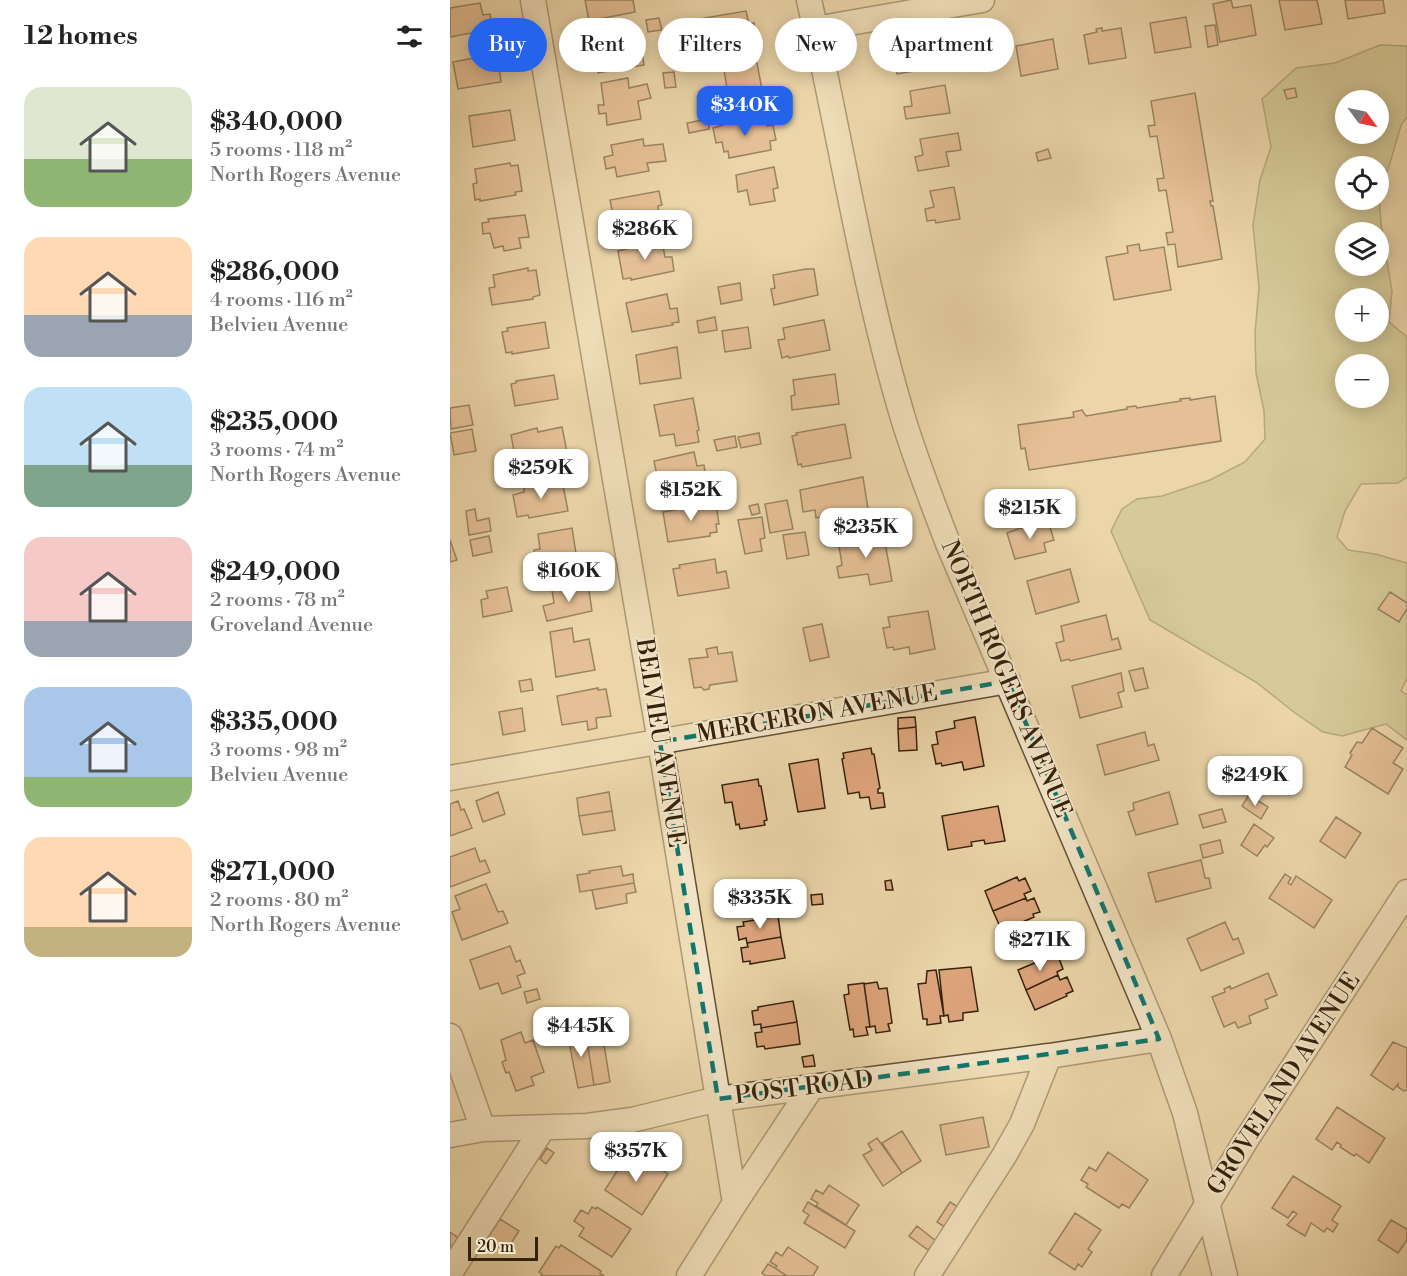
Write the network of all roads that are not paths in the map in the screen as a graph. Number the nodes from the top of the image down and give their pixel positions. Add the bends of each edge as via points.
1 (533, 0) edge
2 (808, 0) edge
3 (982, 0) edge
4 (812, 18) edge
5 (857, 22) edge
6 (824, 72) edge
7 (1008, 681) junction
8 (660, 742) junction
9 (450, 778) edge
10 (1407, 892) edge
11 (450, 1036) edge
12 (1159, 1039) junction
13 (1049, 1056) junction
14 (811, 1088) junction
15 (718, 1099) junction
16 (543, 1128) junction
17 (483, 1129) junction
18 (450, 1135) edge
19 (735, 1203) junction
20 (1208, 1203) junction
21 (450, 1273) edge
22 (689, 1276) edge
23 (927, 1276) edge
24 (1164, 1276) edge
25 (1225, 1276) edge

1 - 8 street, BELVIEU AVENUE
2 - 4 street, NORTH ROGERS AVENUE
3 - 5 street
6 - 7 street, NORTH ROGERS AVENUE via 870,287 903,418 949,546
7 - 8 street, MERCERON AVENUE
7 - 12 street, NORTH ROGERS AVENUE
8 - 9 street, MERCERON AVENUE
8 - 15 street, BELVIEU AVENUE
10 - 20 street, GROVELAND AVENUE
11 - 17 street
12 - 13 street, POST ROAD
12 - 20 street, NORTH ROGERS AVENUE via 1185,1113
13 - 14 street, POST ROAD
13 - 23 street via 1022,1124
14 - 15 street, POST ROAD
14 - 19 street
15 - 16 street, POST ROAD via 632,1120
15 - 19 street, BELVIEU AVENUE
16 - 17 street, POST ROAD
16 - 21 street
17 - 18 street, POST ROAD
19 - 22 street
20 - 24 street, GROVELAND AVENUE
20 - 25 street, NORTH ROGERS AVENUE

